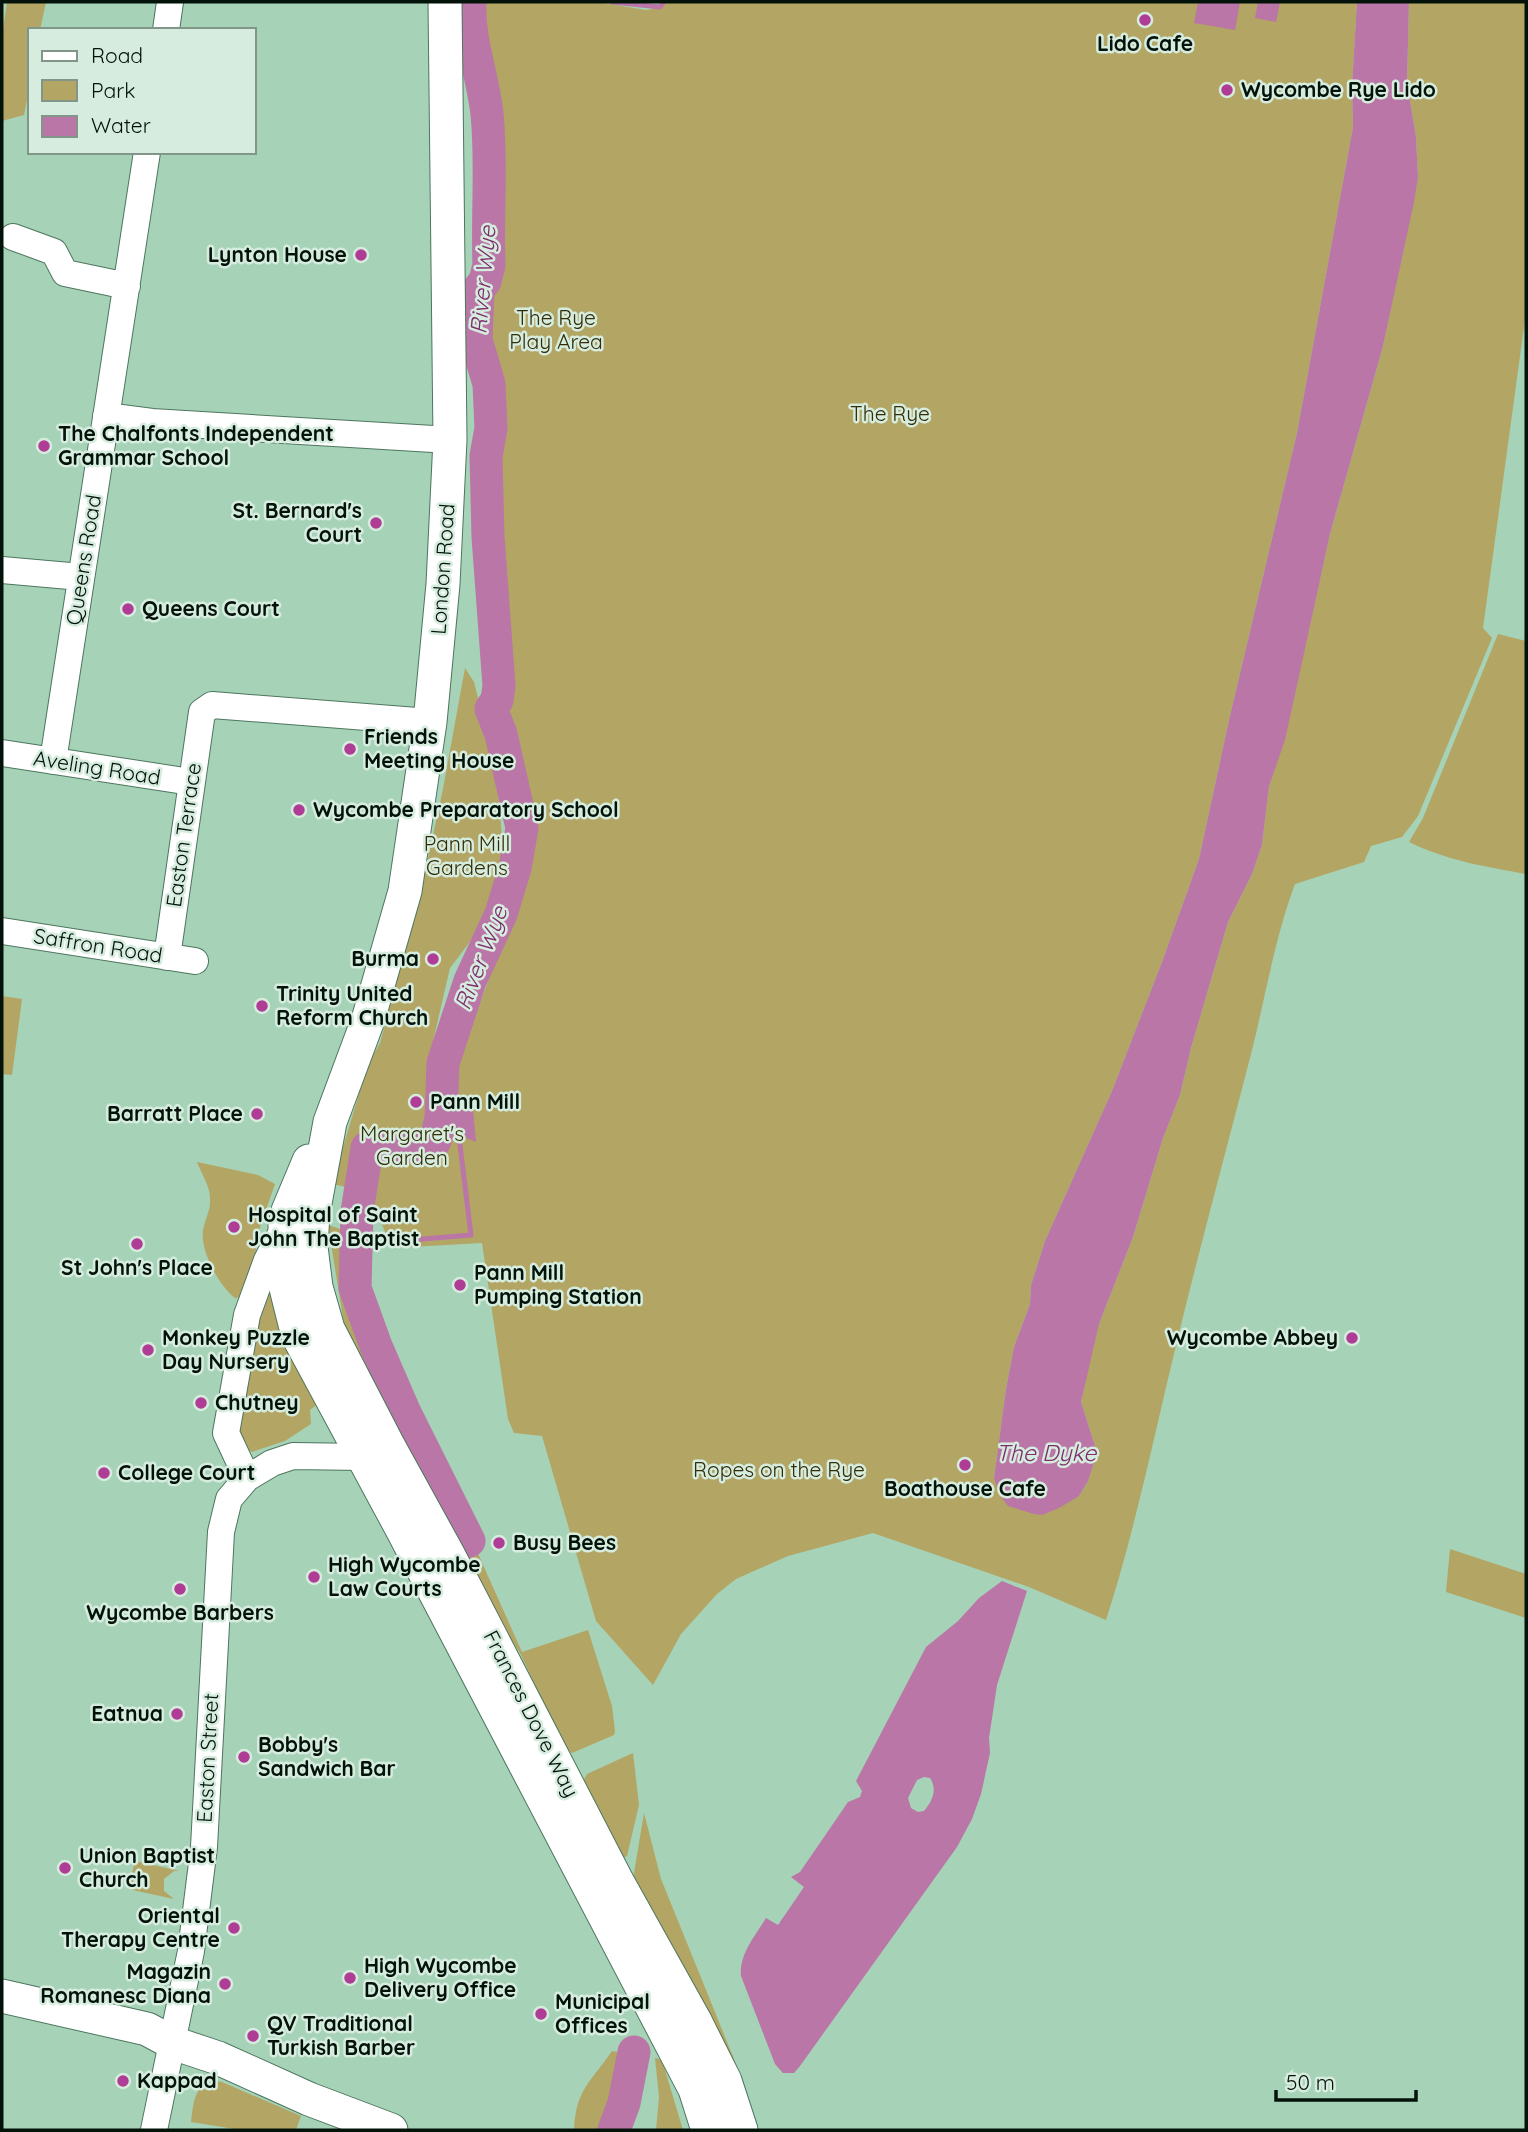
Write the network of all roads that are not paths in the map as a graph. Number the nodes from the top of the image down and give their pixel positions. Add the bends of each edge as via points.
1 (170, 2) edge
2 (445, 2) edge
3 (166, 28) edge
4 (147, 154) edge
5 (13, 237) dead end
6 (127, 286) junction
7 (106, 416) junction
8 (450, 440) junction
9 (2, 569) edge
10 (81, 576) junction
11 (430, 722) junction
12 (2, 753) edge
13 (53, 761) junction
14 (191, 782) junction
15 (2, 931) edge
16 (167, 957) junction
17 (195, 961) dead end
18 (299, 1220) junction
19 (376, 1452) junction
20 (247, 1478) junction
21 (2, 1996) edge
22 (173, 2043) junction
23 (154, 2130) edge
24 (391, 2130) edge
25 (708, 2130) edge
26 (741, 2130) edge

1 - 3 street
2 - 8 main road, London Road
4 - 6 street, Queens Road
5 - 6 street via 54,252 65,272
6 - 7 street, Queens Road
7 - 8 street
7 - 10 street, Queens Road
8 - 11 main road, London Road
9 - 10 street
10 - 13 street, Queens Road
11 - 14 street, Easton Terrace via 212,705 202,712
11 - 18 main road, London Road via 405,891 368,1020
12 - 13 street, Aveling Road
13 - 14 street, Aveling Road
14 - 16 street, Easton Terrace
15 - 16 street, Saffron Road
16 - 17 street, Saffron Road
18 - 19 main road, Frances Dove Way via 311,1247 328,1329
18 - 20 street via 267,1260 247,1315 226,1433
19 - 20 street, Easton Street via 293,1457
19 - 25 main road, Frances Dove Way via 695,2089
19 - 26 main road, Frances Dove Way via 456,1568 695,2021 725,2081
20 - 22 street, Easton Street via 229,1499 221,1532 204,1847
21 - 22 main road via 147,2029
22 - 23 street, Easton Street
22 - 24 main road

